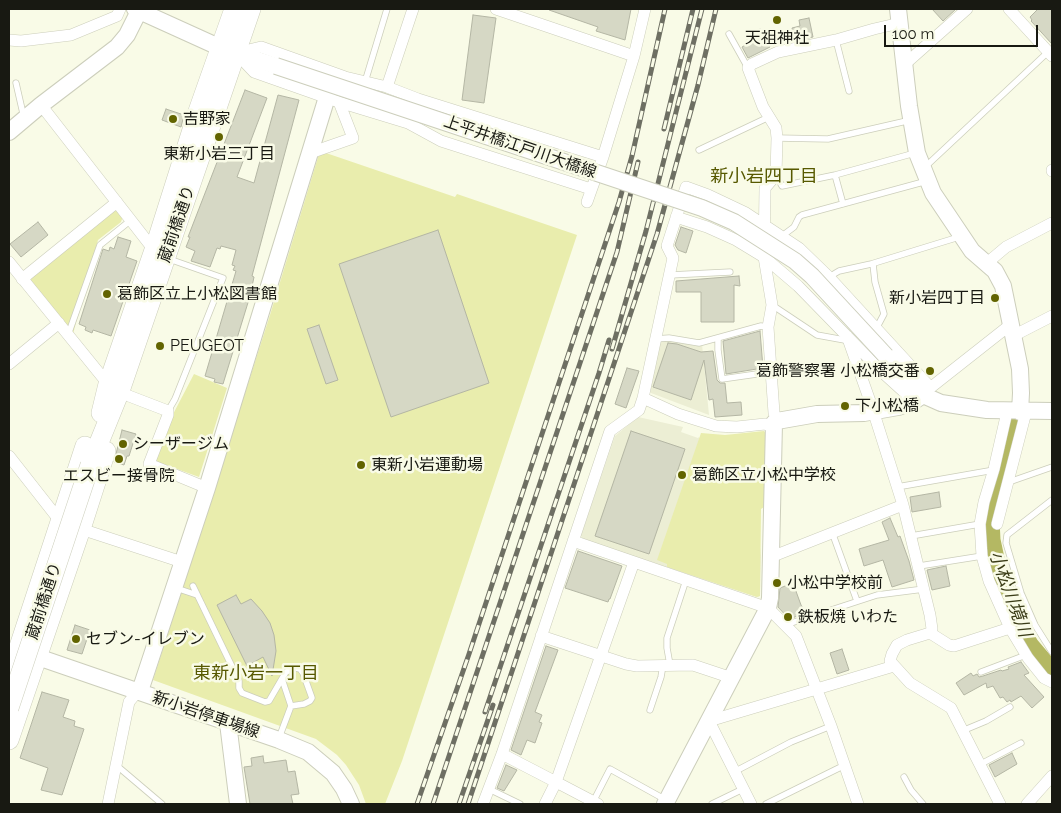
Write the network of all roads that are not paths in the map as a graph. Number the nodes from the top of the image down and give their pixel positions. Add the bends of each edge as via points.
1 (120, 9) edge
2 (234, 9) edge
3 (251, 9) edge
4 (387, 9) edge
5 (413, 9) edge
6 (498, 9) edge
7 (645, 9) edge
8 (967, 9) edge
9 (1009, 9) edge
10 (137, 10) edge
11 (899, 16) edge
12 (729, 34) dead end
13 (9, 40) edge
14 (836, 40) junction
15 (229, 51) junction
16 (1050, 54) edge
17 (634, 56) junction
18 (904, 65) junction
19 (748, 68) junction
20 (365, 82) junction
21 (16, 83) dead end
22 (387, 87) junction
23 (848, 91) dead end
24 (418, 98) junction
25 (333, 100) junction
26 (41, 105) junction
27 (769, 117) junction
28 (24, 119) junction
29 (911, 120) junction
30 (408, 123) junction
31 (9, 132) edge
32 (777, 138) junction
33 (699, 150) dead end
34 (310, 153) junction
35 (917, 153) junction
36 (603, 157) junction
37 (776, 175) junction
38 (835, 175) junction
39 (925, 175) junction
40 (591, 189) junction
41 (117, 202) junction
42 (587, 202) dead end
43 (843, 204) junction
44 (676, 217) junction
45 (131, 220) junction
46 (1052, 224) edge
47 (765, 225) junction
48 (961, 236) junction
49 (782, 237) junction
50 (160, 254) junction
51 (764, 257) junction
52 (9, 262) edge
53 (987, 263) junction
54 (873, 264) junction
55 (730, 272) dead end
56 (670, 275) junction
57 (829, 277) junction
58 (22, 279) junction
59 (772, 305) junction
60 (1052, 316) edge
61 (59, 323) junction
62 (768, 327) junction
63 (876, 329) junction
64 (1012, 330) junction
65 (68, 335) junction
66 (718, 338) junction
67 (848, 338) junction
68 (655, 339) junction
69 (9, 364) edge
70 (771, 372) junction
71 (114, 388) junction
72 (922, 394) junction
73 (643, 398) junction
74 (168, 411) junction
75 (1052, 411) edge
76 (873, 412) junction
77 (1018, 412) junction
78 (775, 424) junction
79 (9, 456) edge
80 (1052, 467) edge
81 (994, 469) junction
82 (1009, 482) junction
83 (898, 487) junction
84 (207, 488) junction
85 (1052, 500) edge
86 (903, 505) junction
87 (60, 521) junction
88 (980, 524) junction
89 (998, 524) dead end
90 (81, 529) junction
91 (832, 532) junction
92 (910, 536) junction
93 (573, 541) junction
94 (982, 556) junction
95 (771, 557) junction
96 (182, 562) junction
97 (634, 562) junction
98 (919, 566) junction
99 (686, 580) junction
100 (193, 586) dead end
101 (174, 587) junction
102 (924, 589) junction
103 (197, 595) junction
104 (857, 601) junction
105 (768, 608) junction
106 (27, 621) junction
107 (785, 625) junction
108 (1010, 628) junction
109 (47, 632) junction
110 (930, 632) junction
111 (542, 636) junction
112 (1052, 652) edge
113 (1026, 655) junction
114 (601, 656) junction
115 (38, 657) junction
116 (12, 661) edge
117 (667, 665) junction
118 (894, 666) junction
119 (981, 672) dead end
120 (283, 677) junction
121 (732, 678) junction
122 (1052, 682) edge
123 (816, 690) junction
124 (138, 691) junction
125 (291, 706) junction
126 (9, 708) edge
127 (1010, 708) dead end
128 (650, 710) dead end
129 (709, 721) junction
130 (228, 723) junction
131 (831, 726) junction
132 (962, 732) junction
133 (9, 740) edge
134 (279, 740) junction
135 (1021, 743) dead end
136 (502, 754) junction
137 (116, 765) junction
138 (845, 765) junction
139 (978, 765) junction
140 (734, 772) junction
141 (1052, 776) edge
142 (904, 777) dead end
143 (556, 782) junction
144 (489, 789) junction
145 (742, 789) junction
146 (666, 802) edge
147 (595, 803) edge
148 (108, 804) edge
149 (162, 804) edge
150 (238, 804) edge
151 (350, 804) edge
152 (483, 804) edge
153 (520, 804) edge
154 (545, 804) edge
155 (712, 804) edge
156 (750, 804) edge
157 (766, 804) edge
158 (858, 804) edge
159 (923, 804) edge
160 (1000, 804) edge
161 (1026, 804) edge

1 - 13 street via 117,16 71,35
2 - 15 main road, 蔵前橋通り
3 - 15 main road, 蔵前橋通り
4 - 20 lane
5 - 22 street
6 - 17 street
7 - 17 street
8 - 18 street
9 - 16 street
10 - 15 street, 上平井橋江戸川大橋線
10 - 26 street, 上平井橋江戸川大橋線 via 127,35 117,47
11 - 14 street via 874,29
11 - 18 street
12 - 19 lane
14 - 19 street via 778,52
14 - 23 lane
15 - 20 street via 261,47
15 - 25 street via 254,72
15 - 50 main road, 蔵前橋通り
15 - 72 street, 上平井橋江戸川大橋線, bridge via 702,208 734,222 795,261 812,276
16 - 39 lane
17 - 36 street
18 - 29 street
19 - 27 street
20 - 22 street
21 - 28 lane
22 - 24 street
24 - 30 street
24 - 36 street
25 - 30 street
25 - 34 street
25 - 34 street via 353,138
26 - 28 street, 上平井橋江戸川大橋線
26 - 41 street
27 - 32 street via 776,128
27 - 33 lane
28 - 31 street, 上平井橋江戸川大橋線
29 - 32 lane via 828,139
29 - 35 street
30 - 40 street via 441,141
32 - 37 street
34 - 84 street
35 - 38 lane
35 - 39 street
36 - 40 street
37 - 38 lane via 782,186
37 - 47 street via 765,188
38 - 43 lane
39 - 43 lane
39 - 48 street
40 - 42 street
41 - 45 street
41 - 58 street
43 - 49 lane via 798,217 794,227
44 - 47 street via 686,187
44 - 51 street via 736,240
44 - 56 street via 667,246 674,258
45 - 50 street
45 - 65 lane via 100,245
46 - 53 street via 1006,247
47 - 49 street
47 - 51 street
48 - 53 street
48 - 54 lane
49 - 57 street
50 - 71 main road, 蔵前橋通り
50 - 74 lane via 223,278
51 - 59 street
51 - 67 street via 798,286
52 - 58 street
53 - 64 street via 1003,286
54 - 57 lane via 839,271
54 - 63 lane via 884,314
55 - 56 lane
56 - 68 street
57 - 63 street
58 - 61 street
59 - 62 street
59 - 67 lane via 817,335
60 - 64 street
61 - 65 street
61 - 69 street
62 - 66 lane
62 - 70 street
63 - 72 street
64 - 72 street
64 - 77 street via 1020,369
65 - 71 street
66 - 68 lane via 699,343
66 - 70 lane via 722,379
67 - 72 street
67 - 76 street
68 - 73 street
70 - 78 street
71 - 74 street
71 - 87 main road via 85,444
71 - 90 main road via 106,450
71 - 126 main road, 蔵前橋通り, bridge
72 - 76 street via 898,408
72 - 77 street, 上平井橋江戸川大橋線 via 955,407
73 - 78 street via 716,426
73 - 93 street via 639,410 610,431
74 - 84 street via 149,464
75 - 77 street, 上平井橋江戸川大橋線
76 - 78 street via 817,414
76 - 83 street
77 - 81 street
77 - 82 street
78 - 95 street
79 - 87 street
80 - 82 lane
81 - 83 lane
81 - 88 street
82 - 89 street
83 - 86 street
84 - 96 street
85 - 112 lane via 1007,535 1006,543 1020,593
86 - 91 street
86 - 92 street
87 - 106 main road
88 - 92 lane
88 - 94 street
90 - 96 street
90 - 109 main road
91 - 95 street
91 - 104 lane
92 - 98 street
93 - 97 street
93 - 111 street
94 - 98 lane
94 - 108 street via 989,581
95 - 105 street
96 - 101 street
97 - 99 street
97 - 114 street
98 - 102 street
99 - 105 street
99 - 117 lane via 667,638
100 - 103 lane
101 - 103 lane
101 - 124 street
102 - 104 lane
102 - 110 street
103 - 120 lane via 242,694 269,702
104 - 107 lane
105 - 107 street
105 - 121 street
106 - 109 main road via 34,633
106 - 116 main road
107 - 123 street via 796,636
108 - 110 street via 954,646
108 - 113 street
109 - 115 main road
110 - 118 street via 897,645 890,662
111 - 114 street
111 - 136 street
113 - 119 lane
113 - 122 street via 1044,678
114 - 117 street via 637,666
114 - 143 street
115 - 116 street, 新小岩停車場線
115 - 124 street, 新小岩停車場線
115 - 133 main road
117 - 121 street via 692,665
117 - 128 lane
118 - 123 street
118 - 132 street via 922,692 951,708
120 - 125 lane
120 - 125 lane via 290,669 300,669 311,694 310,701
121 - 129 street
123 - 129 street
123 - 131 street
124 - 130 street, 新小岩停車場線
124 - 137 street via 129,702
125 - 134 lane
127 - 132 lane
129 - 140 street
129 - 146 street
130 - 134 street, 新小岩停車場線
130 - 150 street
131 - 138 street
131 - 140 lane via 791,742
132 - 139 street
134 - 151 street, 新小岩停車場線 via 308,752 320,761 338,781
135 - 139 lane
136 - 143 street
136 - 144 street
137 - 148 street
137 - 149 lane
138 - 157 lane
138 - 158 street
139 - 160 street
140 - 145 street
141 - 161 street
142 - 159 lane
143 - 147 street
143 - 154 street
144 - 152 street
144 - 153 lane
145 - 155 lane
145 - 156 street
146 - 147 lane via 610,769

